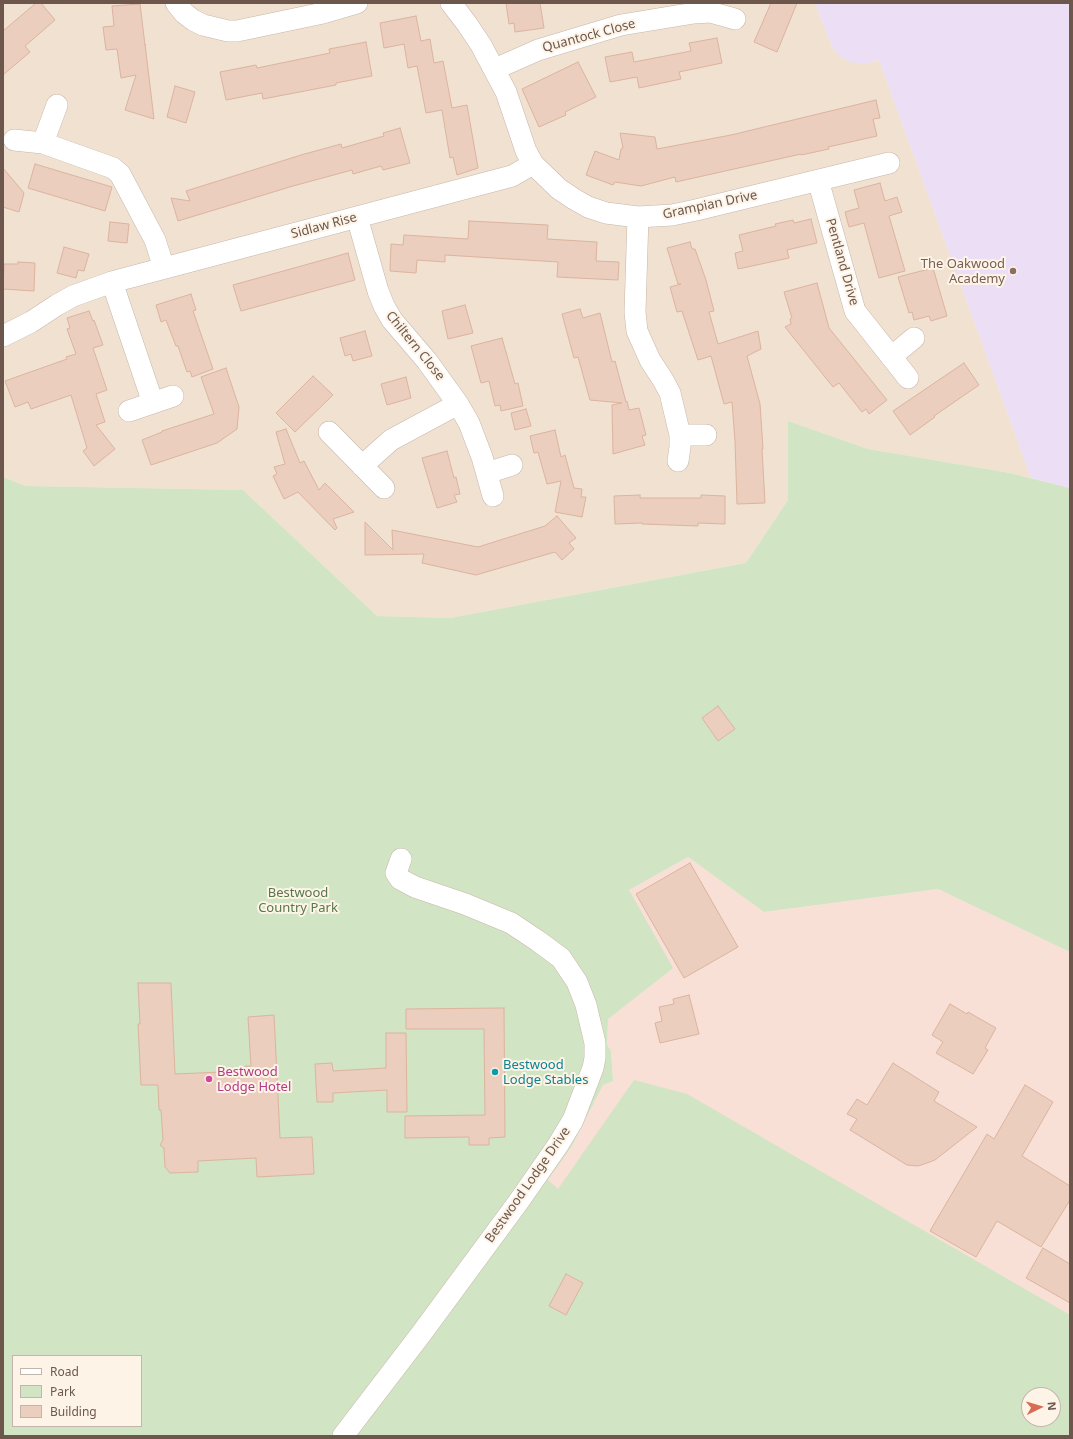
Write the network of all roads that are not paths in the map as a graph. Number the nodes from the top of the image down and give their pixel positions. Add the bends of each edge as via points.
1 (176, 3) edge
2 (357, 3) edge
3 (452, 3) edge
4 (712, 8) edge
5 (735, 19) dead end
6 (494, 69) junction
7 (57, 105) dead end
8 (14, 140) dead end
9 (43, 142) junction
10 (889, 163) dead end
11 (533, 164) junction
12 (818, 180) junction
13 (638, 216) junction
14 (357, 217) junction
15 (164, 268) junction
16 (112, 282) junction
17 (3, 336) edge
18 (914, 338) dead end
19 (891, 357) junction
20 (908, 378) dead end
21 (173, 396) dead end
22 (152, 403) junction
23 (458, 404) junction
24 (129, 411) dead end
25 (328, 432) dead end
26 (680, 435) junction
27 (706, 435) dead end
28 (678, 461) dead end
29 (512, 465) dead end
30 (362, 466) junction
31 (487, 473) junction
32 (384, 488) dead end
33 (493, 496) dead end
34 (401, 858) dead end
35 (343, 1436) edge

1 - 2 street via 184,13 198,23 237,31 323,13
3 - 6 street, Grampian Drive via 471,29
4 - 5 street, Quantock Close
4 - 6 street, Quantock Close via 621,25 538,50
6 - 11 street, Grampian Drive via 506,92
7 - 9 street
8 - 9 street
9 - 15 street via 113,168 120,174 156,240
10 - 12 street, Grampian Drive
11 - 13 street, Grampian Drive via 559,189 588,207 606,213
11 - 14 street, Sidlaw Rise via 512,176
12 - 13 street, Grampian Drive via 672,215
12 - 19 street, Pentland Drive via 855,311
13 - 26 street via 637,331 650,360 670,393
14 - 15 street, Sidlaw Rise
14 - 23 street, Chiltern Close via 384,306 392,320 431,366
15 - 16 street, Sidlaw Rise
16 - 17 street, Sidlaw Rise via 73,296
16 - 22 street
18 - 19 street
19 - 20 street, Pentland Drive
21 - 22 street
22 - 24 street
23 - 30 street via 391,440
23 - 31 street, Chiltern Close via 476,441
25 - 30 street
26 - 27 street
26 - 28 street
29 - 31 street
30 - 32 street
31 - 33 street, Chiltern Close
34 - 35 street, Bestwood Lodge Drive via 396,873 400,880 511,923 561,958 577,982 586,1005 595,1043 595,1058 573,1120 558,1145

